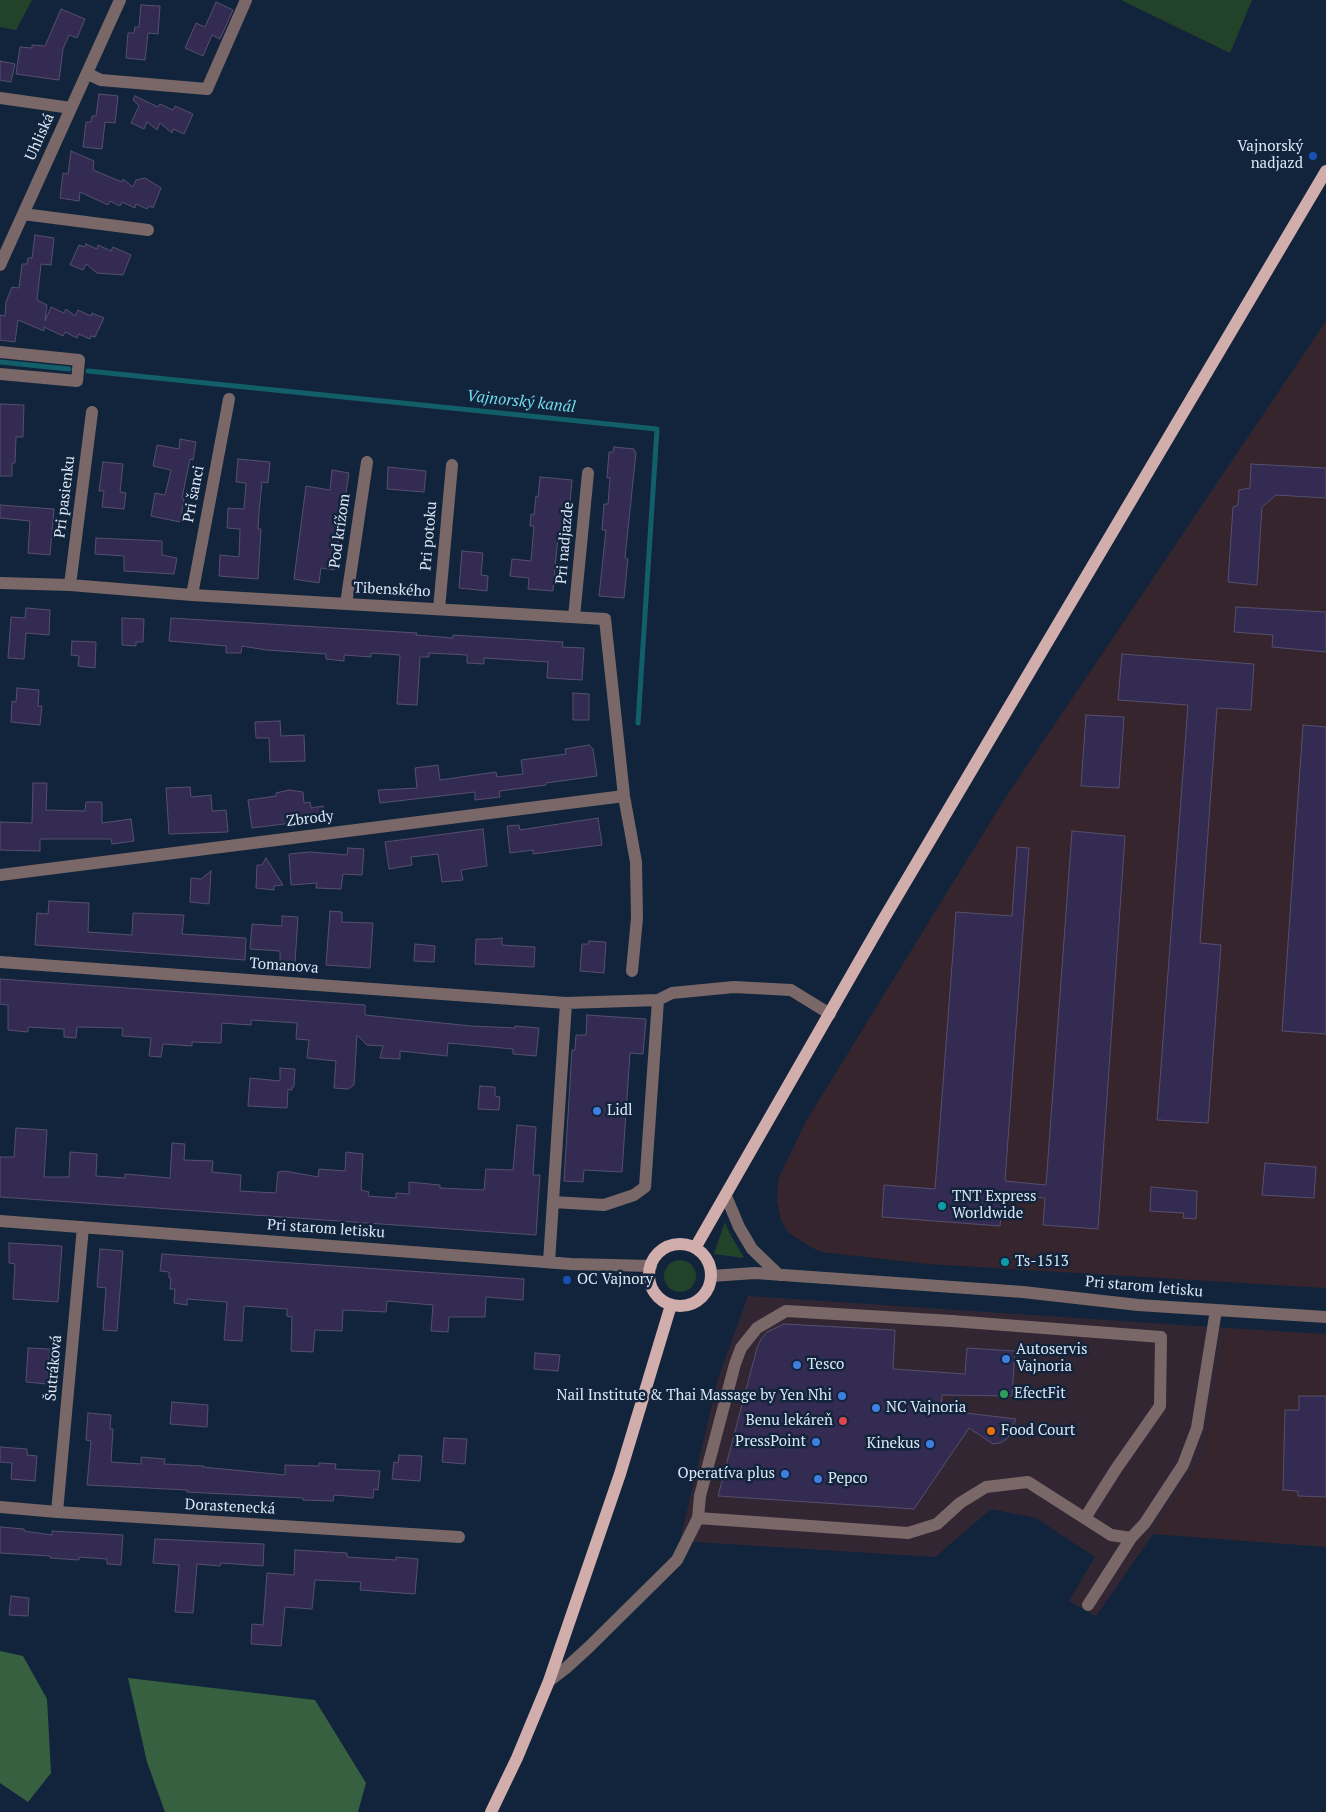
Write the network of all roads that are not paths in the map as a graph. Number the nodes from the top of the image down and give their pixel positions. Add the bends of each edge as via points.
1 (120, 0) edge
2 (246, 0) edge
3 (88, 74) junction
4 (0, 98) edge
5 (71, 108) junction
6 (1326, 170) edge
7 (23, 214) junction
8 (148, 230) dead end
9 (0, 264) edge
10 (0, 352) edge
11 (0, 374) edge
12 (229, 399) dead end
13 (92, 412) dead end
14 (366, 462) dead end
15 (452, 465) dead end
16 (588, 473) dead end
17 (0, 583) edge
18 (70, 585) junction
19 (192, 595) junction
20 (346, 604) junction
21 (439, 609) junction
22 (574, 617) junction
23 (624, 796) junction
24 (0, 876) edge
25 (0, 962) edge
26 (632, 971) dead end
27 (658, 1000) junction
28 (566, 1003) junction
29 (830, 1014) junction
30 (726, 1196) junction
31 (553, 1202) junction
32 (0, 1221) edge
33 (82, 1227) junction
34 (695, 1248) junction
35 (549, 1262) junction
36 (651, 1266) junction
37 (779, 1275) junction
38 (711, 1276) junction
39 (671, 1305) junction
40 (1216, 1310) junction
41 (1326, 1317) edge
42 (0, 1507) edge
43 (57, 1512) junction
44 (698, 1518) junction
45 (1085, 1518) junction
46 (459, 1537) dead end
47 (1131, 1538) junction
48 (1088, 1605) dead end
49 (549, 1681) junction
50 (492, 1812) edge

1 - 3 street, Uhliská
2 - 3 street via 207,89 101,80
3 - 5 street, Uhliská
4 - 5 street
5 - 7 street, Uhliská
6 - 29 main road
7 - 8 street
7 - 9 street, Uhliská
10 - 11 street via 79,360 77,381
12 - 19 street, Pri šanci
13 - 18 street, Pri pasienku
14 - 20 street, Pod krížom
15 - 21 street, Pri potoku
16 - 22 street, Pri nadjazde
17 - 18 street, Tibenského
18 - 19 street, Tibenského
19 - 20 street, Tibenského
20 - 21 street, Tibenského
21 - 22 street, Tibenského
22 - 23 street, Tibenského via 605,619
23 - 24 street, Zbrody
23 - 26 street via 636,862 637,918
25 - 28 street, Tomanova
27 - 28 street, Tomanova
27 - 29 street, Tomanova via 672,993 734,988 791,990
27 - 31 street via 645,1187 634,1195 604,1204
28 - 31 street
29 - 30 main road
30 - 34 main road
30 - 37 street via 752,1249
31 - 35 street
32 - 33 street, Pri starom letisku
33 - 35 street, Pri starom letisku
33 - 43 street, Šutráková
34 - 36 main road via 682,1244 669,1247 658,1254
34 - 38 main road via 705,1257
35 - 36 street, Pri starom letisku
36 - 39 main road via 649,1281 653,1291
37 - 38 street, Pri starom letisku
37 - 40 street, Pri starom letisku via 1023,1292
38 - 39 main road via 706,1292 696,1302 684,1306
39 - 49 main road via 620,1474
40 - 41 street, Pri starom letisku
40 - 47 street via 1197,1428 1183,1466 1145,1523
42 - 43 street, Dorastenecká
43 - 46 street, Dorastenecká
44 - 45 street via 908,1533 937,1524 960,1503 986,1487 1028,1482
44 - 45 street via 700,1496 741,1348 757,1328 786,1311 1161,1337 1160,1406
44 - 49 street via 677,1560
45 - 47 street via 1111,1535
47 - 48 street
49 - 50 main road

